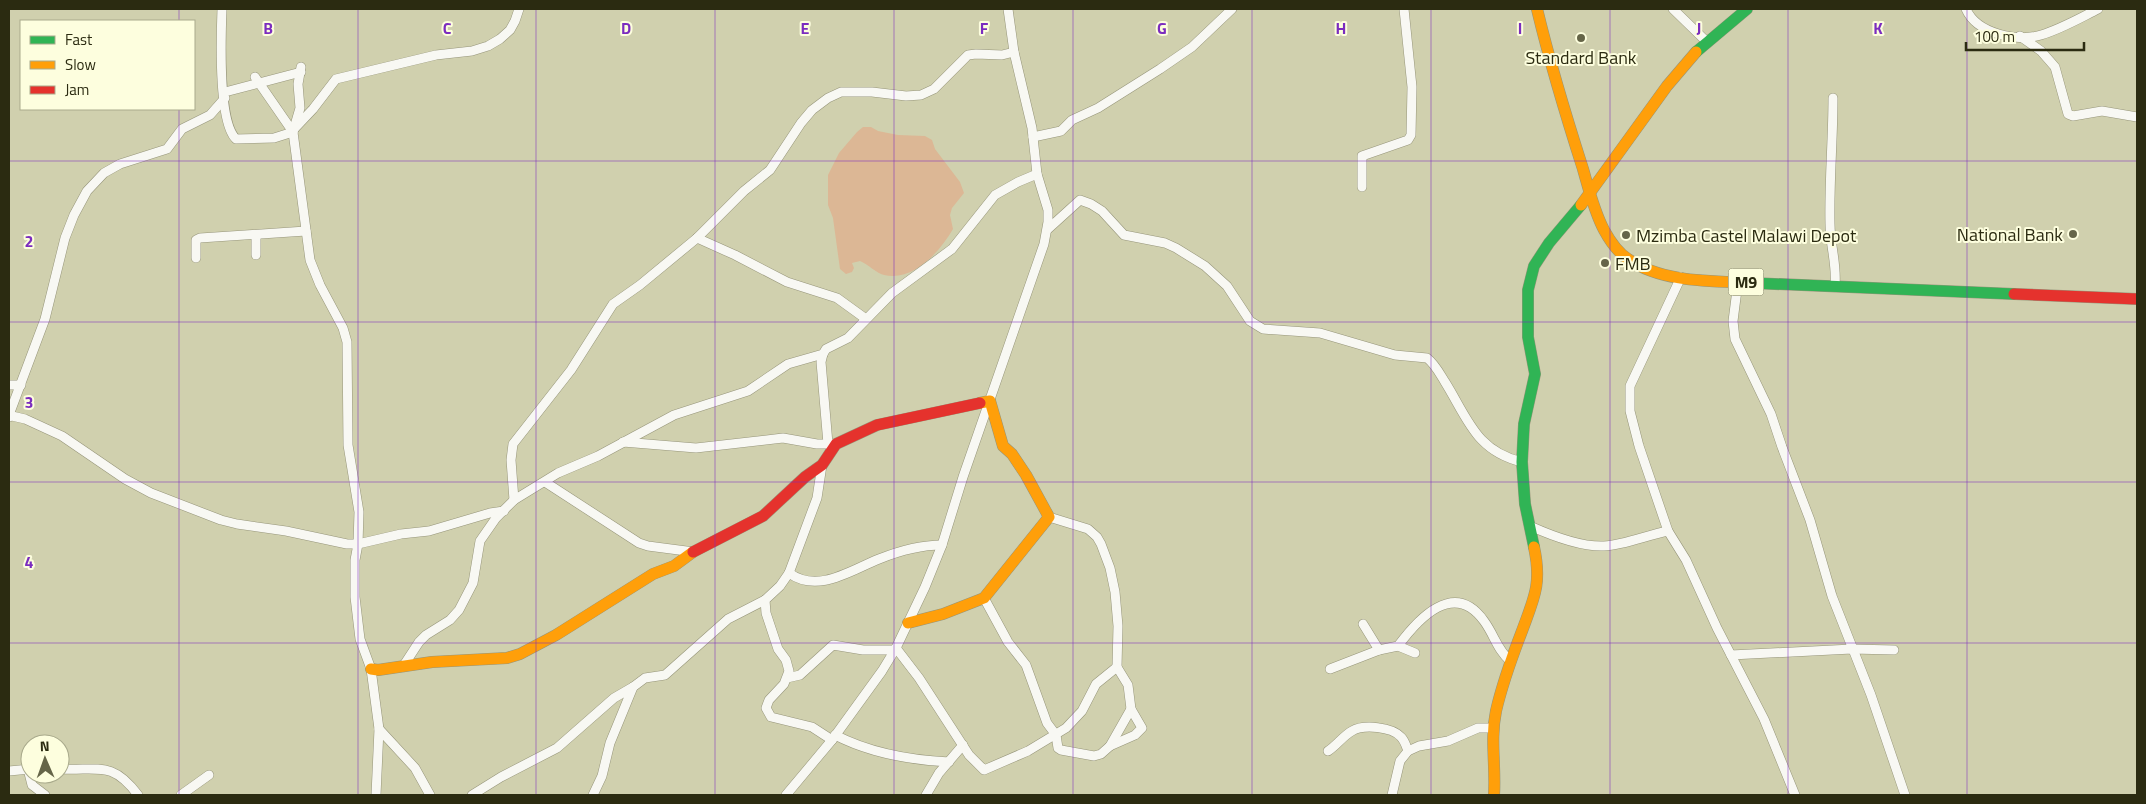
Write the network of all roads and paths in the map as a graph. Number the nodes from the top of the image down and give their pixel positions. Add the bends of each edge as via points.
1 (222, 9) edge
2 (519, 9) edge
3 (1008, 9) edge
4 (1232, 9) edge
5 (1404, 9) edge
6 (1537, 9) edge
7 (1673, 9) edge
8 (1746, 9) edge
9 (1966, 9) edge
10 (2098, 9) edge
11 (2020, 36) junction
12 (1707, 42) junction
13 (1014, 52) junction
14 (257, 80) junction
15 (225, 95) junction
16 (1833, 98) dead end
17 (2137, 116) edge
18 (294, 130) junction
19 (1034, 137) junction
20 (1038, 174) junction
21 (1362, 187) dead end
22 (1591, 193) junction
23 (1048, 229) junction
24 (306, 231) junction
25 (256, 235) junction
26 (697, 238) junction
27 (256, 255) dead end
28 (196, 258) dead end
29 (1681, 277) junction
30 (1738, 282) junction
31 (1835, 285) junction
32 (2137, 299) edge
33 (866, 319) junction
34 (822, 354) junction
35 (9, 385) edge
36 (21, 386) junction
37 (990, 401) junction
38 (9, 416) edge
39 (622, 442) junction
40 (832, 444) junction
41 (1522, 462) junction
42 (822, 465) junction
43 (545, 482) junction
44 (514, 500) junction
45 (504, 511) junction
46 (1048, 517) junction
47 (1530, 526) junction
48 (1668, 531) junction
49 (358, 544) junction
50 (942, 545) junction
51 (694, 552) junction
52 (789, 573) junction
53 (984, 598) junction
54 (765, 600) junction
55 (908, 623) junction
56 (1362, 624) dead end
57 (1398, 646) junction
58 (1852, 648) junction
59 (895, 649) junction
60 (1378, 650) junction
61 (1894, 650) dead end
62 (1415, 653) dead end
63 (1731, 655) junction
64 (1511, 662) junction
65 (404, 665) junction
66 (1117, 667) junction
67 (371, 669) junction
68 (1330, 669) dead end
69 (788, 678) junction
70 (633, 687) junction
71 (1131, 708) junction
72 (1493, 728) junction
73 (379, 729) junction
74 (1056, 735) junction
75 (833, 738) junction
76 (963, 745) junction
77 (1110, 746) junction
78 (1328, 751) dead end
79 (1408, 751) junction
80 (949, 762) junction
81 (70, 769) edge
82 (209, 775) dead end
83 (32, 784) edge
84 (1494, 789) edge
85 (45, 795) edge
86 (138, 795) edge
87 (180, 795) edge
88 (376, 795) edge
89 (430, 795) edge
90 (472, 795) edge
91 (593, 795) edge
92 (786, 795) edge
93 (926, 795) edge
94 (1392, 795) edge
95 (1500, 795) edge
96 (1795, 795) edge
97 (1905, 795) edge

1 - 15 street
2 - 18 street via 510,30 488,46 336,79
3 - 13 street
4 - 19 street via 1192,47 1160,70 1072,120 1061,131
5 - 21 street via 1412,87 1411,136 1408,140 1362,156
6 - 22 street, M9 via 1560,97
7 - 12 street
8 - 12 street
9 - 11 street via 1974,22 1990,32
10 - 11 street via 2050,32
11 - 17 street via 2041,51 2055,67 2068,114 2102,111
12 - 22 street via 1667,86
13 - 19 street
13 - 26 street via 968,55 934,89 921,95 847,92 828,98 806,116 775,165
14 - 15 street
14 - 18 street
14 - 18 street via 301,69 298,84 300,108
15 - 18 street via 228,123 236,139 274,138
15 - 36 street via 210,115 182,129 167,149 120,164 104,173 88,191 64,243 45,319
16 - 31 street via 1830,227
18 - 24 street
19 - 20 street
20 - 23 street via 1047,204
20 - 33 street via 995,195 952,249 892,293
22 - 29 street, M9 via 1604,230 1622,255 1648,269
22 - 41 street via 1549,243 1531,276 1526,312 1535,374 1524,424
23 - 37 street
23 - 41 street via 1080,200 1086,202 1107,215 1124,234 1172,246 1214,273 1255,325 1271,330 1320,333 1395,355 1427,358 1481,440 1504,458
24 - 25 street
24 - 49 street via 314,273 347,342 348,445 358,502
25 - 27 street
25 - 28 street via 200,238 196,240
26 - 33 street via 787,282 837,298
26 - 44 street via 613,304 571,370 517,440 511,453
29 - 30 street, M9
29 - 48 street via 1629,393 1639,446
30 - 31 street, M9
30 - 58 street via 1733,321 1735,339 1771,414
31 - 32 street, M9
33 - 34 street via 848,338
34 - 39 street via 788,364 754,389 674,415
34 - 40 street
35 - 36 street
36 - 38 street
37 - 40 street via 877,424
37 - 46 street via 1003,446 1026,475
37 - 50 street
38 - 49 street via 25,419 53,432 136,485 221,520
39 - 40 street via 696,448 783,438
39 - 43 street
40 - 42 street
41 - 47 street
42 - 51 street via 763,516
42 - 52 street via 818,498
43 - 44 street
43 - 51 street via 639,543
44 - 45 street
45 - 49 street via 490,512 429,531
45 - 65 street via 480,541 473,583 459,610 419,642
46 - 53 street
46 - 66 street via 1088,529 1101,544 1115,592
47 - 48 street via 1596,546
47 - 64 street via 1538,577 1532,607
48 - 63 street via 1686,560
49 - 67 street via 354,576 356,608 360,639
50 - 52 street via 895,554 830,579 808,581
50 - 55 street
51 - 65 street via 681,563 653,574 520,654 507,658
52 - 54 street
53 - 55 street
53 - 74 street via 1008,642 1026,665 1047,723
54 - 69 street via 778,649 788,664
54 - 70 street via 728,619 665,675 646,678
55 - 59 street
56 - 60 street
57 - 60 street
57 - 62 street
57 - 64 street via 1416,622 1428,613 1443,605 1459,603 1469,606 1485,622 1497,647
58 - 61 street
58 - 63 street
58 - 97 street
59 - 69 street via 863,650 833,645 800,675
59 - 75 street
59 - 76 street via 919,678
60 - 68 street
63 - 96 street via 1764,719
64 - 72 street
65 - 67 street
66 - 71 street via 1128,685
66 - 74 street via 1096,684 1077,718
67 - 73 street
69 - 75 street via 766,705 768,714 812,727
70 - 90 street via 614,698 557,748
70 - 91 street
71 - 77 street
71 - 77 street via 1142,730
72 - 79 street via 1478,728 1448,741
72 - 84 street
73 - 88 street
73 - 89 street via 415,768
74 - 76 street via 984,770
74 - 77 street via 1058,748 1064,752 1097,755
75 - 80 street via 877,752
75 - 92 street
76 - 80 street
78 - 79 street via 1353,730 1369,728 1396,734
79 - 94 street via 1400,761
80 - 93 street
81 - 86 street via 108,769
82 - 87 street
83 - 85 street
84 - 95 street

